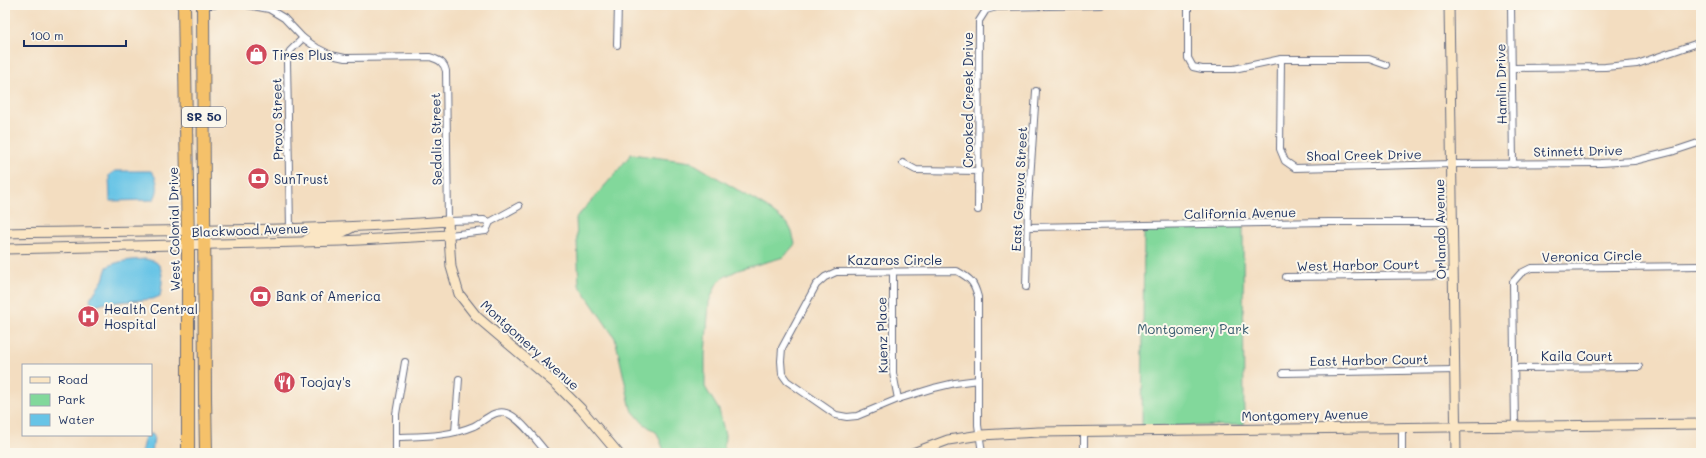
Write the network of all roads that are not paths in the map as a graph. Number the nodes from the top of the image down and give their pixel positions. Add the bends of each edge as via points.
1 (184, 5) edge
2 (203, 5) edge
3 (214, 5) edge
4 (247, 5) edge
5 (618, 5) edge
6 (1100, 5) edge
7 (1188, 5) edge
8 (1449, 5) edge
9 (1511, 5) edge
10 (302, 38) junction
11 (1701, 42) edge
12 (617, 45) dead end
13 (1281, 59) junction
14 (1386, 65) dead end
15 (1512, 68) junction
16 (1036, 91) dead end
17 (1701, 142) edge
18 (903, 163) dead end
19 (1452, 164) junction
20 (1513, 164) junction
21 (979, 171) junction
22 (519, 206) dead end
23 (978, 210) dead end
24 (448, 221) junction
25 (490, 222) junction
26 (1453, 222) junction
27 (357, 226) junction
28 (290, 228) junction
29 (1028, 228) junction
30 (188, 229) junction
31 (205, 230) junction
32 (5, 233) edge
33 (449, 235) junction
34 (304, 242) junction
35 (205, 244) junction
36 (188, 245) junction
37 (5, 249) edge
38 (1701, 266) edge
39 (893, 272) junction
40 (1454, 275) junction
41 (1286, 278) dead end
42 (1026, 287) dead end
43 (405, 362) dead end
44 (1639, 367) dead end
45 (1514, 368) junction
46 (1456, 370) junction
47 (1283, 373) dead end
48 (459, 379) dead end
49 (978, 380) junction
50 (898, 398) junction
51 (1701, 424) edge
52 (1515, 426) junction
53 (1402, 427) junction
54 (1456, 427) junction
55 (1084, 431) junction
56 (456, 432) junction
57 (980, 435) junction
58 (396, 436) junction
59 (188, 453) edge
60 (206, 453) edge
61 (396, 453) edge
62 (547, 453) edge
63 (618, 453) edge
64 (913, 453) edge
65 (982, 453) edge
66 (1084, 453) edge
67 (1402, 453) edge
68 (1456, 453) edge

1 - 30 highway, West Colonial Drive / SR 50
2 - 3 street
2 - 31 highway, SR 50
4 - 10 street via 269,9 284,18
5 - 12 street
6 - 21 street, Crooked Creek Drive via 996,7 986,10 979,20
7 - 13 street via 1188,58 1193,67 1234,69
8 - 19 street, Orlando Avenue
9 - 15 street, Hamlin Drive
10 - 24 street, Sedalia Street via 331,56 430,57 444,64
10 - 28 street, Provo Street via 290,51 287,62
11 - 15 street via 1637,64
13 - 14 street via 1369,59
13 - 19 street, Shoal Creek Drive via 1280,149 1285,161 1295,168
15 - 20 street, Hamlin Drive
16 - 29 street, East Geneva Street
17 - 20 street, Stinnett Drive via 1634,161
18 - 21 street via 916,170
19 - 20 street, Stinnett Drive
19 - 26 street, Orlando Avenue
21 - 23 street, Crooked Creek Drive
22 - 25 street, Blackwood Avenue
24 - 25 street, Blackwood Avenue
24 - 27 street, Blackwood Avenue
24 - 33 street, Montgomery Avenue
25 - 33 street, Blackwood Avenue via 486,231
26 - 29 street, California Avenue
26 - 40 street, Orlando Avenue
27 - 28 street, Blackwood Avenue
27 - 34 street via 339,234 314,234
28 - 31 street, Blackwood Avenue
29 - 42 street, East Geneva Street
30 - 31 street, Blackwood Avenue
30 - 32 street, Blackwood Avenue
30 - 36 highway, West Colonial Drive / SR 50
31 - 35 highway, SR 50
33 - 34 street, Blackwood Avenue
33 - 63 street, Montgomery Avenue via 451,266 459,294 477,316 581,409
34 - 35 street, Blackwood Avenue
35 - 36 street, Blackwood Avenue
35 - 60 highway, SR 50
36 - 37 street, Blackwood Avenue
36 - 59 highway, West Colonial Drive / SR 50
38 - 45 street, Veronica Circle via 1531,268 1521,273 1513,282
39 - 49 street, Kazaros Circle via 957,271 974,284 978,297
39 - 50 street, Kuenz Place via 893,373
39 - 50 street, Kazaros Circle via 836,272 825,277 816,285 782,348 781,361 782,374 787,381 836,414 857,416
40 - 41 street, West Harbor Court
40 - 46 street, Orlando Avenue
43 - 58 street via 396,414
44 - 45 street, Kaila Court
45 - 52 street, Veronica Circle
46 - 47 street, East Harbor Court
46 - 54 street, Orlando Avenue
48 - 56 street
49 - 50 street, Kazaros Circle via 955,383
49 - 57 street, Kazaros Circle
51 - 52 street, Montgomery Avenue
52 - 54 street, Montgomery Avenue
53 - 54 street, Montgomery Avenue
53 - 55 street, Montgomery Avenue
53 - 67 street
54 - 68 street, Orlando Avenue
55 - 57 street, Montgomery Avenue
55 - 66 street
56 - 58 street via 438,436
56 - 62 street via 474,426 498,412 506,412 514,416
57 - 64 street, Montgomery Avenue via 948,440
57 - 65 street, Kazaros Circle
58 - 61 street

